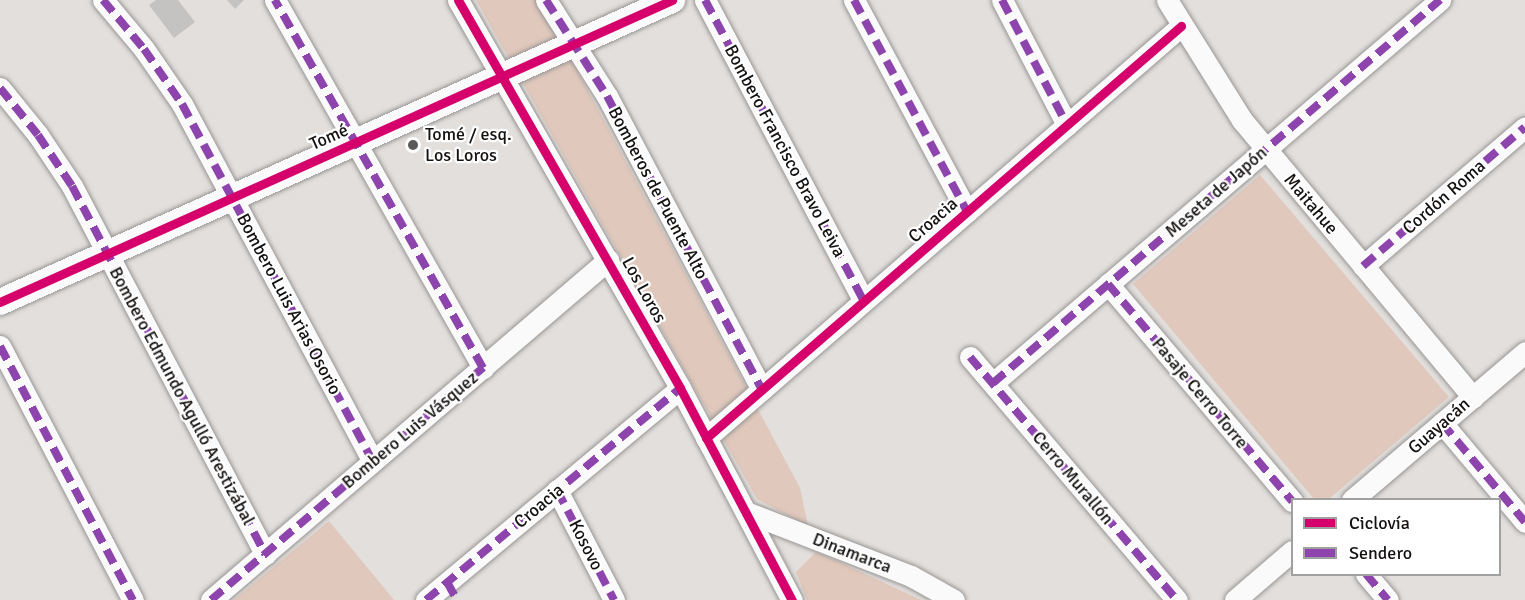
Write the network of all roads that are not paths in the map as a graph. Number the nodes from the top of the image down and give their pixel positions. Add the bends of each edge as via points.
1 (103, 0) edge
2 (274, 0) edge
3 (458, 0) edge
4 (546, 0) edge
5 (672, 0) edge
6 (705, 0) edge
7 (854, 0) edge
8 (1002, 0) edge
9 (1167, 0) edge
10 (1440, 0) edge
11 (1181, 26) junction
12 (574, 44) junction
13 (504, 76) junction
14 (0, 88) edge
15 (1068, 125) junction
16 (1525, 127) edge
17 (358, 142) junction
18 (1265, 150) junction
19 (233, 198) junction
20 (967, 212) junction
21 (107, 255) junction
22 (608, 260) junction
23 (1363, 266) junction
24 (1108, 284) junction
25 (864, 301) junction
26 (0, 302) edge
27 (0, 346) edge
28 (1525, 352) edge
29 (970, 357) dead end
30 (483, 368) junction
31 (993, 383) junction
32 (680, 388) junction
33 (762, 390) junction
34 (1473, 397) junction
35 (1442, 423) junction
36 (706, 438) junction
37 (373, 461) junction
38 (557, 490) junction
39 (1354, 498) edge
40 (1291, 499) edge
41 (746, 512) junction
42 (1525, 522) edge
43 (1291, 553) edge
44 (265, 554) junction
45 (1368, 576) edge
46 (452, 591) edge
47 (133, 600) edge
48 (211, 600) edge
49 (426, 600) edge
50 (614, 600) edge
51 (792, 600) edge
52 (954, 600) edge
53 (1177, 600) edge
54 (1235, 600) edge
55 (1388, 600) edge

1 - 19 street, Bombero Luis Arias Osorio via 162,73
2 - 17 street
3 - 13 street, Los Loros
4 - 12 street, Bomberos de Puente Alto
5 - 12 street, Tomé
6 - 25 street, Bombero Francisco Bravo Leiva
7 - 20 street
8 - 15 street
9 - 11 street, Maitahue
10 - 18 street, Meseta de Japón
11 - 15 street, Croacia
11 - 18 street, Maitahue
12 - 13 street, Tomé
12 - 33 street, Bomberos de Puente Alto via 607,96
13 - 17 street, Tomé
13 - 22 street, Los Loros
14 - 21 street, Bombero Edmundo Agulló Arestizábal via 72,186
15 - 20 street, Croacia
16 - 23 street, Cordón Roma
17 - 19 street, Tomé
17 - 30 street
18 - 23 street, Maitahue
18 - 24 street, Meseta de Japón
19 - 21 street, Tomé
19 - 37 street, Bombero Luis Arias Osorio
20 - 25 street, Croacia
21 - 26 street, Tomé
21 - 44 street, Bombero Edmundo Agulló Arestizábal
22 - 30 street, Bombero Luis Vásquez
22 - 32 street, Los Loros
23 - 34 street, Maitahue
24 - 31 street, Meseta de Japón
24 - 40 street, Pasaje Cerro Torre
25 - 33 street, Croacia
27 - 47 street
28 - 34 street, Guayacán
29 - 31 street, Cerro Murallón
30 - 37 street, Bombero Luis Vásquez
31 - 53 street, Cerro Murallón
32 - 36 street, Los Loros
32 - 38 street, Croacia
33 - 36 street, Croacia
34 - 35 street, Guayacán
35 - 39 street, Guayacán
35 - 42 street
36 - 41 street, Los Loros
37 - 44 street, Bombero Luis Vásquez
38 - 46 street, Croacia
38 - 50 street, Kosovo
41 - 51 street, Los Loros
41 - 52 street, Dinamarca via 911,576
43 - 54 street
44 - 48 street, Bombero Luis Vásquez
45 - 55 street
46 - 49 street, Croacia

